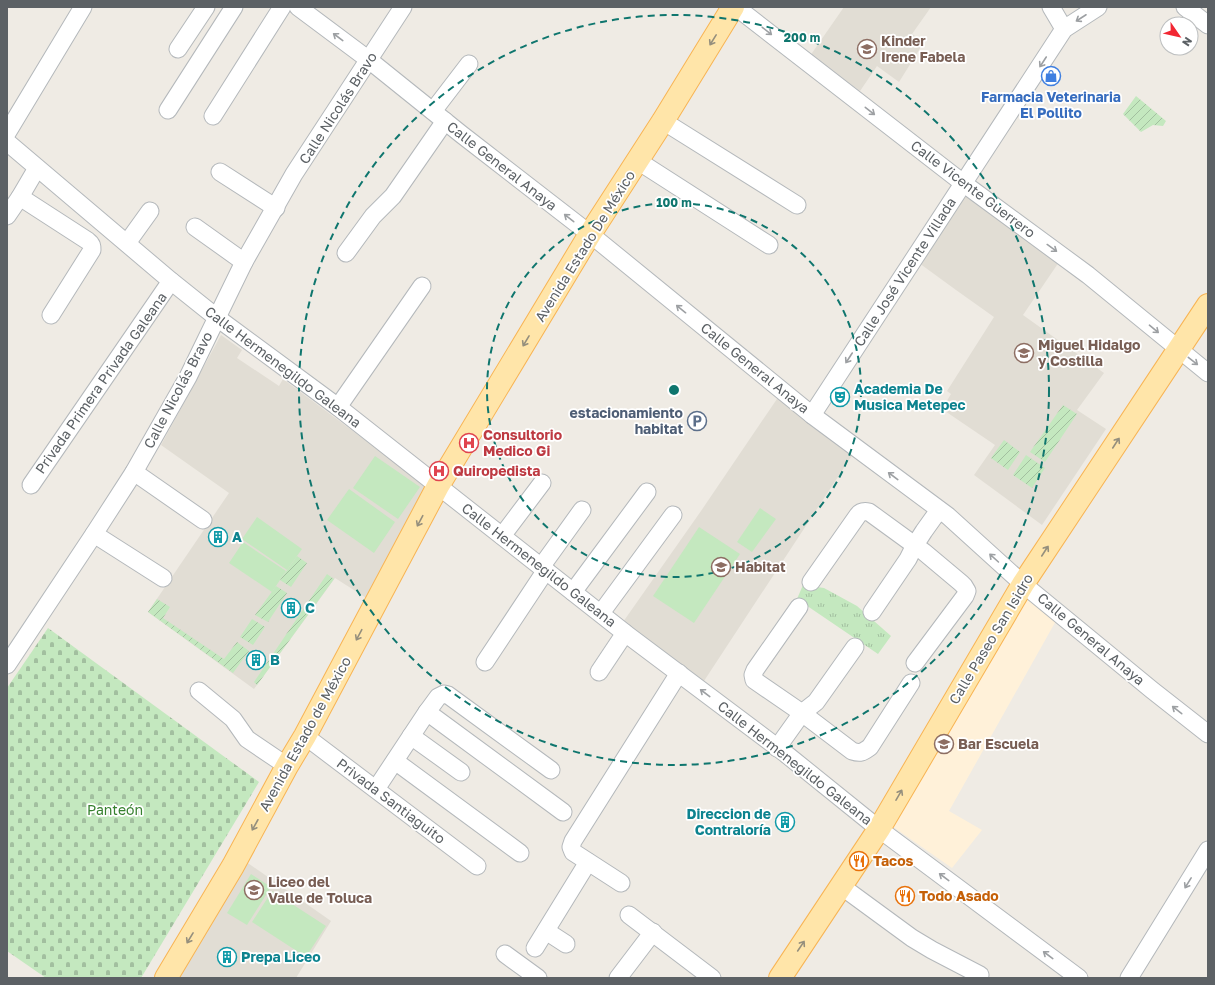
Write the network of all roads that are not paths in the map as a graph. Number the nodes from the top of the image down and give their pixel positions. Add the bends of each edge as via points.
1 (83, 7) edge
2 (206, 7) edge
3 (234, 7) edge
4 (282, 7) edge
5 (298, 7) edge
6 (404, 7) edge
7 (733, 7) edge
8 (736, 7) edge
9 (1051, 7) edge
10 (1098, 7) edge
11 (1185, 7) edge
12 (319, 14) edge
13 (1208, 25) edge
14 (1064, 29) junction
15 (178, 49) dead end
16 (369, 60) junction
17 (468, 64) dead end
18 (168, 110) dead end
19 (213, 116) dead end
20 (439, 116) junction
21 (662, 121) junction
22 (7, 133) edge
23 (7, 142) edge
24 (638, 161) junction
25 (37, 168) junction
26 (220, 172) dead end
27 (963, 183) junction
28 (20, 197) junction
29 (797, 205) dead end
30 (276, 208) junction
31 (150, 211) dead end
32 (7, 216) edge
33 (195, 227) dead end
34 (590, 234) junction
35 (127, 243) junction
36 (769, 245) dead end
37 (346, 253) dead end
38 (244, 262) junction
39 (171, 281) junction
40 (422, 286) dead end
41 (1208, 305) edge
42 (51, 315) dead end
43 (216, 317) junction
44 (1178, 349) junction
45 (1208, 373) edge
46 (338, 407) junction
47 (812, 415) junction
48 (134, 472) junction
49 (542, 483) dead end
50 (31, 485) dead end
51 (438, 486) junction
52 (647, 492) dead end
53 (582, 510) dead end
54 (943, 513) junction
55 (673, 514) dead end
56 (203, 520) dead end
57 (94, 534) junction
58 (502, 536) junction
59 (915, 552) junction
60 (544, 569) junction
61 (163, 578) dead end
62 (811, 582) dead end
63 (1023, 584) junction
64 (573, 592) junction
65 (798, 608) dead end
66 (872, 612) dead end
67 (601, 613) junction
68 (625, 633) junction
69 (855, 646) dead end
70 (485, 662) dead end
71 (915, 663) dead end
72 (7, 665) edge
73 (599, 672) dead end
74 (679, 673) junction
75 (911, 683) dead end
76 (199, 691) dead end
77 (427, 712) junction
78 (806, 716) junction
79 (1208, 734) edge
80 (305, 736) junction
81 (411, 736) junction
82 (782, 751) junction
83 (395, 760) junction
84 (287, 766) junction
85 (552, 770) dead end
86 (461, 772) dead end
87 (376, 788) junction
88 (562, 812) dead end
89 (879, 829) junction
90 (1208, 850) edge
91 (520, 853) dead end
92 (588, 862) junction
93 (477, 866) dead end
94 (621, 883) dead end
95 (841, 886) junction
96 (629, 915) dead end
97 (546, 931) junction
98 (653, 932) junction
99 (566, 944) dead end
100 (535, 948) dead end
101 (505, 954) dead end
102 (980, 975) dead end
103 (166, 978) edge
104 (538, 978) edge
105 (618, 978) edge
106 (712, 978) edge
107 (780, 978) edge
108 (1079, 978) edge
109 (1129, 978) edge

1 - 22 street
2 - 15 street
3 - 18 street
4 - 19 street
5 - 12 street, Calle General Anaya
6 - 16 street, Calle Nicolás Bravo
7 -> 21 main road, Avenida Estado De México
8 -> 27 street, Calle Vicente Guerrero
9 - 14 street
10 -> 14 street
11 - 13 street
16 -> 12 street, Calle General Anaya
14 -> 27 street, Calle José Vicente Villada
16 - 20 street, Calle General Anaya
16 - 30 street, Calle Nicolás Bravo via 294,174
17 - 20 street
34 -> 20 street, Calle General Anaya
20 - 37 street via 393,196 373,216
21 - 24 main road, Avenida Estado De México
21 - 29 street
23 - 25 street, Calle Hermenegildo Galeana
24 - 34 main road, Avenida Estado De México
24 - 36 street
25 - 28 street
25 - 35 street, Calle Hermenegildo Galeana
26 - 30 street
27 -> 44 street, Calle Vicente Guerrero via 1088,275
27 -> 47 street, Calle José Vicente Villada
28 - 32 street
28 - 42 street via 92,246 92,250
30 - 38 street, Calle Nicolás Bravo
31 - 35 street
33 - 38 street
47 -> 34 street, Calle General Anaya
34 -> 51 main road, Avenida Estado De México
35 - 39 street, Calle Hermenegildo Galeana
38 - 43 street, Calle Nicolás Bravo
39 - 43 street, Calle Hermenegildo Galeana
39 - 50 street, Privada Primera Privada Galeana
40 - 46 street
41 - 44 main road, Calle Paseo San Isidro
43 - 46 street, Calle Hermenegildo Galeana
43 - 48 street, Calle Nicolás Bravo via 188,377
44 -> 45 street, Calle Vicente Guerrero
63 -> 44 main road, Calle Paseo San Isidro
46 - 51 street, Calle Hermenegildo Galeana
54 -> 47 street, Calle General Anaya
48 - 56 street
48 - 57 street, Calle Nicolás Bravo
49 - 58 street
51 - 58 street, Calle Hermenegildo Galeana
51 -> 80 main road, Avenida Estado de México
52 - 64 street
53 - 60 street
54 - 59 street
63 -> 54 street, Calle General Anaya
55 - 67 street
57 - 61 street
57 - 72 street, Calle Nicolás Bravo
58 - 60 street, Calle Hermenegildo Galeana
59 - 62 street via 869,512 861,512
59 - 66 street
59 - 71 street via 961,583 966,591 965,596
60 - 64 street, Calle Hermenegildo Galeana
60 - 70 street
79 -> 63 street, Calle General Anaya
89 -> 63 main road, Calle Paseo San Isidro
64 - 67 street, Calle Hermenegildo Galeana
65 - 78 street via 753,675 757,683
67 - 68 street, Calle Hermenegildo Galeana
68 - 73 street
68 - 74 street, Calle Hermenegildo Galeana
69 - 78 street
82 -> 74 street, Calle Hermenegildo Galeana
74 - 92 street via 573,841 573,852
75 - 78 street via 870,747 863,752 852,751
76 - 84 street via 233,719 248,739
77 - 81 street
77 - 85 street via 444,694
77 - 88 street
78 - 82 street
80 - 84 main road, Avenida Estado de México
80 - 87 street, Privada Santiaguito
81 - 83 street
81 - 86 street
82 - 89 street, Calle Hermenegildo Galeana
83 - 87 street
83 - 91 street
84 -> 103 main road, Avenida Estado de México via 233,866
87 - 93 street, Privada Santiaguito
89 - 95 main road, Calle Paseo San Isidro
108 -> 89 street, Calle Hermenegildo Galeana
90 -> 109 street
92 - 94 street
92 - 97 street
95 - 102 street via 912,938
107 -> 95 main road, Calle Paseo San Isidro
96 - 98 street
97 - 99 street
97 - 100 street
98 - 105 street
98 - 106 street
101 - 104 street

